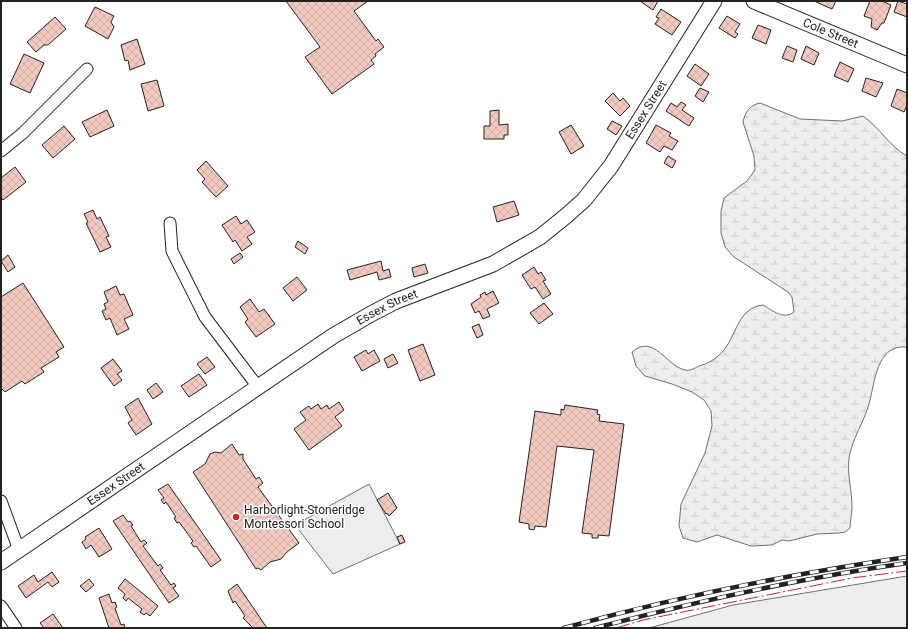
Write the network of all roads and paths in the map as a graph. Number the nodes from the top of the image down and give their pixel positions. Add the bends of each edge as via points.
1 (714, 1) edge
2 (754, 1) edge
3 (907, 64) edge
4 (87, 68) dead end
5 (1, 151) edge
6 (170, 223) dead end
7 (258, 387) junction
8 (1, 501) edge
9 (19, 550) junction
10 (1, 562) edge
11 (1, 606) edge
12 (16, 628) edge

1 - 7 main road, Essex Street via 611,166 584,200 566,216 540,236 492,264 396,301 371,314 333,336
2 - 3 main road, Cole Street
4 - 5 street via 23,133
6 - 7 street via 172,251 205,317
7 - 9 main road, Essex Street
8 - 9 street
9 - 10 main road, Essex Street
11 - 12 street

